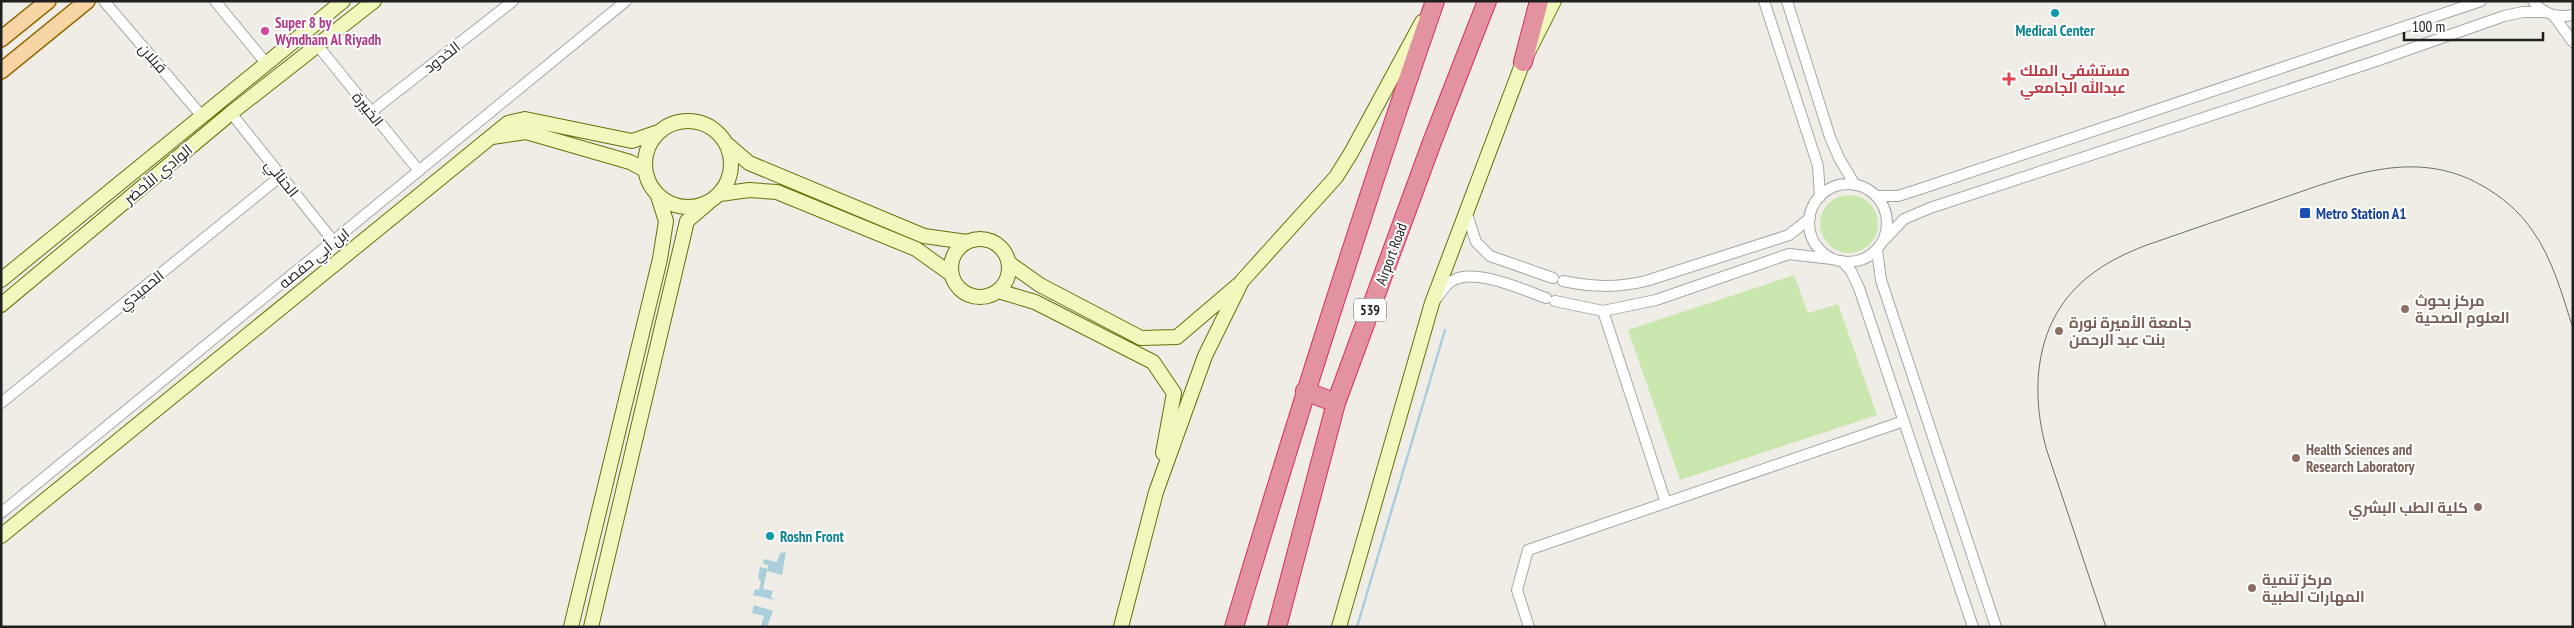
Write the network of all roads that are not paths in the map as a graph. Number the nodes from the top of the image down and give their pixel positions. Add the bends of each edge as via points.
1 (48, 1) edge
2 (87, 1) edge
3 (104, 1) edge
4 (215, 1) edge
5 (343, 1) edge
6 (374, 1) edge
7 (513, 1) edge
8 (626, 1) edge
9 (1434, 1) edge
10 (1487, 1) edge
11 (1539, 1) edge
12 (1554, 1) edge
13 (1764, 1) edge
14 (1787, 1) edge
15 (2481, 1) edge
16 (2533, 1) edge
17 (2550, 14) junction
18 (2573, 15) edge
19 (1, 39) edge
20 (2573, 42) edge
21 (318, 46) junction
22 (1523, 62) junction
23 (266, 63) junction
24 (1, 71) edge
25 (371, 112) junction
26 (231, 113) junction
27 (202, 115) junction
28 (661, 131) junction
29 (491, 137) junction
30 (725, 141) junction
31 (645, 170) junction
32 (419, 171) junction
33 (281, 176) junction
34 (1855, 185) junction
35 (720, 194) junction
36 (658, 196) junction
37 (1876, 196) junction
38 (1820, 197) junction
39 (708, 203) junction
40 (1466, 211) junction
41 (1810, 218) junction
42 (334, 242) junction
43 (967, 242) junction
44 (1880, 246) junction
45 (1837, 260) junction
46 (1009, 263) junction
47 (951, 274) junction
48 (1, 280) edge
49 (1242, 281) junction
50 (998, 291) junction
51 (1432, 303) junction
52 (1, 305) edge
53 (1603, 311) junction
54 (1305, 391) junction
55 (1, 403) edge
56 (1336, 403) junction
57 (1904, 421) junction
58 (1156, 492) junction
59 (1666, 502) junction
60 (1, 513) edge
61 (1, 536) edge
62 (571, 627) edge
63 (591, 627) edge
64 (1121, 627) edge
65 (1234, 627) edge
66 (1277, 627) edge
67 (1340, 627) edge
68 (1529, 627) edge
69 (1973, 627) edge
70 (1996, 627) edge

1 - 19 main road
2 - 24 main road
3 - 27 street, قبلان
4 - 23 street
5 - 23 street, الوادي الأخضر
6 - 21 street
7 - 25 street, الخدود
8 - 32 street, ابن أبي حفصه
9 - 49 street via 1336,177
9 - 54 highway, 539
10 - 56 highway, Airport Road / 539
11 - 22 highway
12 - 22 street
13 - 38 street via 1818,166
14 - 34 street via 1830,137 1838,158
15 - 37 street via 1917,190 1898,196
16 - 17 street
17 - 18 street
17 - 20 street
17 - 44 street via 2523,12 2504,16 1930,208 1904,219
21 - 25 street, الخبيرة
21 - 26 street, الوادي الأخضر
22 - 40 street
23 - 27 street, الوادي الأخضر
25 - 32 street, الخبيرة
26 - 33 street, الحنائي
26 - 52 street, الوادي الأخضر
27 - 48 street, الوادي الأخضر
28 - 29 street via 632,141 524,119 508,123
28 - 30 street via 688,121 715,130
28 - 31 street via 651,142
29 - 31 street via 526,132 630,162
29 - 61 street
30 - 35 street via 731,168 728,182
30 - 43 street via 749,163 822,194 924,236
31 - 36 street via 649,184
32 - 42 street, ابن أبي حفصه
33 - 42 street, الحنائي
33 - 55 street, الحميدي
34 - 37 street
34 - 38 street via 1830,189
35 - 39 street
35 - 47 street via 749,190 777,192 916,249
36 - 39 street via 682,207
36 - 62 street via 666,221 660,259
37 - 44 street via 1887,218 1887,230
38 - 41 street
39 - 63 street via 687,220
40 - 41 street via 1476,242 1490,256 1558,280 1594,287 1646,281 1789,234
40 - 51 street
41 - 45 street via 1814,242 1822,252
42 - 60 street, ابن أبي حفصه
43 - 46 street via 992,241 1006,254
43 - 47 street via 956,250
44 - 45 street via 1855,261
44 - 70 street via 1881,280
45 - 53 street via 1789,254 1656,300
45 - 57 street via 1852,270
46 - 49 street via 1040,285 1141,338 1177,337
46 - 50 street via 1006,282
47 - 50 street via 956,287 973,297 983,298
49 - 58 street via 1204,356
50 - 58 street via 1035,302 1153,362 1174,393
51 - 53 street via 1452,281 1466,276 1488,278 1551,300
51 - 67 street
53 - 59 street
54 - 56 highway
54 - 65 highway, 539
56 - 66 highway, Airport Road / 539
57 - 59 street
57 - 69 street
58 - 64 street
59 - 68 street via 1528,550 1517,590

